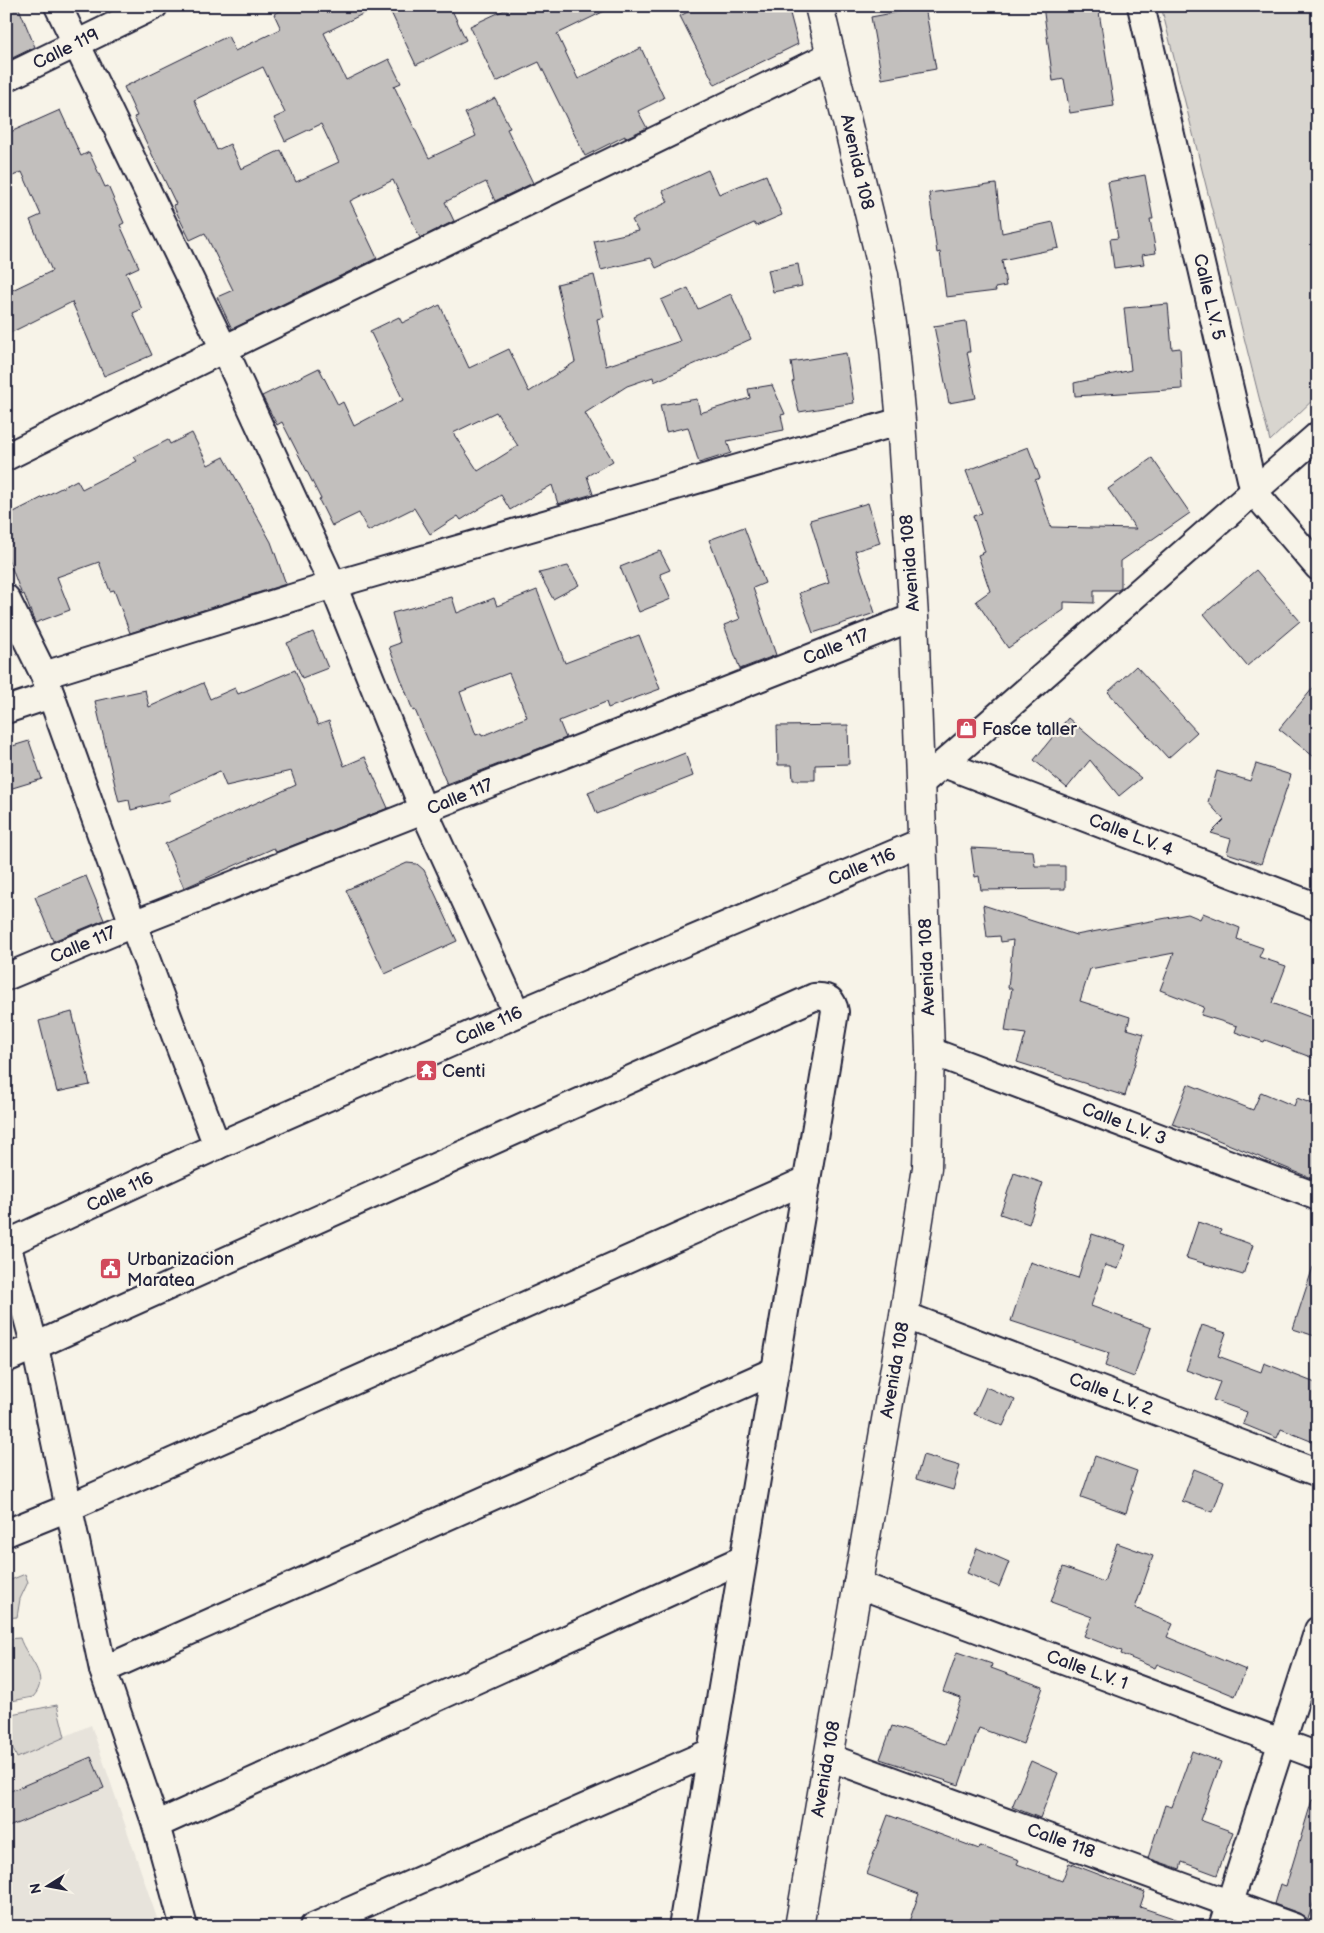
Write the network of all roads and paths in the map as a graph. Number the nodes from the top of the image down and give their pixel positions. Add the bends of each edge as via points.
1 (58, 6) edge
2 (154, 6) edge
3 (819, 6) edge
4 (1141, 6) edge
5 (75, 44) junction
6 (831, 55) junction
7 (6, 78) edge
8 (224, 349) junction
9 (901, 421) junction
10 (1318, 435) edge
11 (6, 457) edge
12 (1254, 492) junction
13 (1318, 567) edge
14 (333, 585) junction
15 (6, 598) edge
16 (914, 616) junction
17 (47, 685) junction
18 (6, 710) edge
19 (944, 764) junction
20 (920, 784) junction
21 (424, 811) junction
22 (921, 842) junction
23 (1318, 907) edge
24 (133, 924) junction
25 (6, 977) edge
26 (517, 1014) junction
27 (930, 1051) junction
28 (217, 1146) junction
29 (807, 1180) junction
30 (1318, 1197) edge
31 (7, 1244) edge
32 (904, 1315) junction
33 (35, 1347) junction
34 (6, 1359) edge
35 (774, 1371) junction
36 (1318, 1472) edge
37 (68, 1508) junction
38 (6, 1534) edge
39 (743, 1559) junction
40 (857, 1584) junction
41 (1318, 1630) edge
42 (103, 1670) junction
43 (1281, 1742) junction
44 (711, 1752) junction
45 (1318, 1756) edge
46 (828, 1757) junction
47 (156, 1825) junction
48 (1229, 1902) junction
49 (184, 1927) edge
50 (313, 1927) edge
51 (682, 1927) edge
52 (799, 1927) edge
53 (1222, 1927) edge
54 (1294, 1927) edge

1 - 5 street
2 - 5 street, Calle 119
3 - 6 street, Avenida 108
4 - 12 street, Calle L.V. 5
5 - 7 street, Calle 119
5 - 8 street
6 - 8 street
6 - 9 street, Avenida 108 via 884,275
8 - 11 street
8 - 14 street
9 - 14 street
9 - 16 street, Avenida 108
10 - 12 street
12 - 13 street, Calle L.V. 5
12 - 19 street
14 - 17 street
14 - 21 street
15 - 17 street
16 - 20 street, Avenida 108
16 - 21 street, Calle 117
17 - 18 street
17 - 24 street
19 - 20 street
19 - 23 street, Calle L.V. 4
20 - 22 street, Avenida 108
21 - 24 street, Calle 117
21 - 26 street
22 - 26 street, Calle 116
22 - 27 street, Avenida 108
24 - 25 street, Calle 117
24 - 28 street
26 - 28 street, Calle 116
27 - 30 street, Calle L.V. 3
27 - 32 street, Avenida 108 via 927,1168
28 - 31 street, Calle 116
29 - 33 street via 835,1012 833,1003 822,996 814,996
29 - 35 street
29 - 37 street
31 - 33 street
32 - 36 street, Calle L.V. 2
32 - 40 street, Avenida 108
33 - 34 street
33 - 37 street
35 - 39 street
35 - 42 street
37 - 38 street
37 - 42 street
39 - 44 street
39 - 47 street
40 - 43 street, Calle L.V. 1
40 - 46 street, Avenida 108
41 - 43 street
42 - 47 street
43 - 45 street, Calle L.V. 1
43 - 48 street
44 - 50 street
44 - 51 street
46 - 48 street, Calle 118
46 - 52 street, Avenida 108
47 - 49 street
48 - 53 street
48 - 54 street, Calle 118

